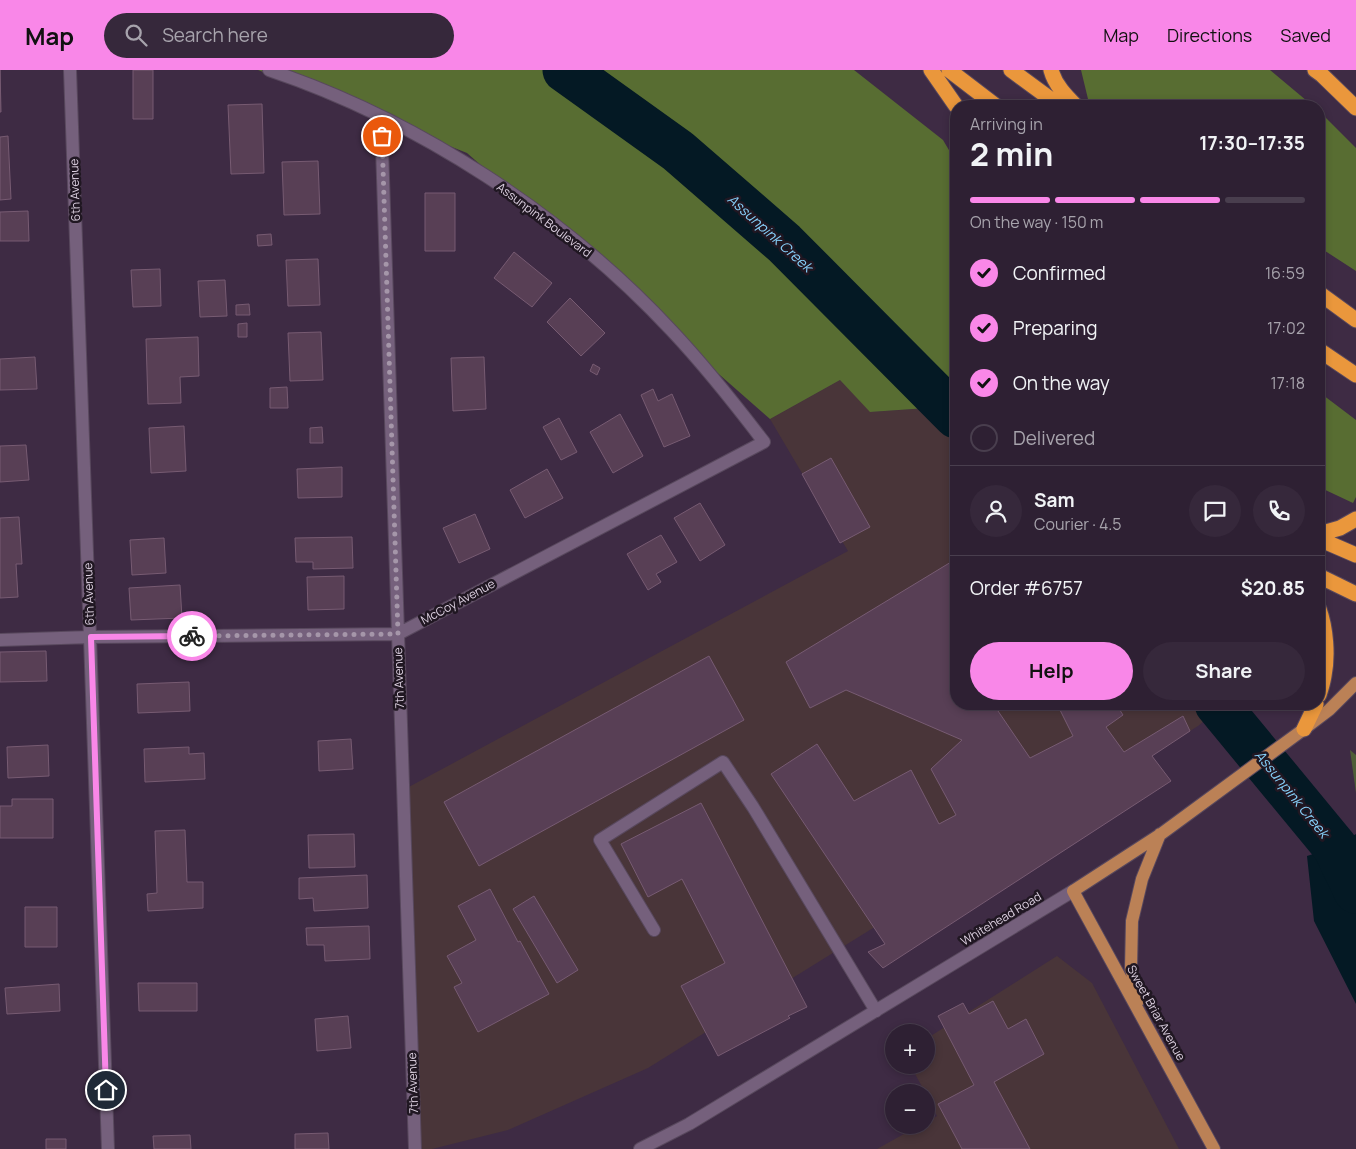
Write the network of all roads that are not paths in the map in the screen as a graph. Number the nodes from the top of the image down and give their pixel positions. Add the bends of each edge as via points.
1 (70, 70) edge
2 (269, 70) edge
3 (932, 70) edge
4 (949, 70) edge
5 (1011, 70) edge
6 (1051, 70) edge
7 (1315, 70) edge
8 (952, 100) edge
9 (988, 100) edge
10 (1052, 100) edge
11 (1069, 100) edge
12 (1356, 108) edge
13 (381, 117) junction
14 (1325, 297) edge
15 (1356, 320) edge
16 (1325, 354) edge
17 (1356, 375) edge
18 (764, 442) joint
19 (1356, 519) edge
20 (1325, 532) edge
21 (1325, 542) edge
22 (1356, 555) edge
23 (1325, 579) edge
24 (1356, 594) edge
25 (398, 634) junction
26 (1325, 636) edge
27 (91, 637) junction
28 (0, 640) edge
29 (1325, 675) edge
30 (1356, 683) edge
31 (1313, 710) edge
32 (1300, 732) junction
33 (1161, 834) junction
34 (1074, 891) junction
35 (654, 930) dead end
36 (876, 1010) junction
37 (1140, 1014) junction
38 (108, 1149) edge
39 (415, 1149) edge
40 (640, 1149) edge
41 (1214, 1149) edge

1 - 27 street, 6th Avenue
2 - 13 street, Assunpink Boulevard
3 - 8 highway
4 - 9 highway
5 - 10 highway
6 - 11 highway
7 - 12 highway
13 - 18 street, Assunpink Boulevard via 429,142 506,190 565,233 672,330
13 - 25 street, 7th Avenue
14 - 15 highway
16 - 17 highway
18 - 25 street, McCoy Avenue
19 - 20 highway
21 - 22 highway
23 - 24 highway
25 - 27 street, McCoy Avenue
25 - 39 street, 7th Avenue
26 - 29 highway
27 - 28 street, McCoy Avenue
27 - 38 street, 6th Avenue
30 - 32 main road, Whitehead Road via 1329,710
31 - 32 highway
32 - 33 main road, Whitehead Road
33 - 34 main road, Whitehead Road
33 - 37 main road via 1142,879 1132,921 1131,968
34 - 36 street, Whitehead Road
34 - 37 main road, Sweet Briar Avenue
35 - 36 street via 600,840 723,762
36 - 40 street, Whitehead Road via 690,1124
37 - 41 main road, Sweet Briar Avenue

